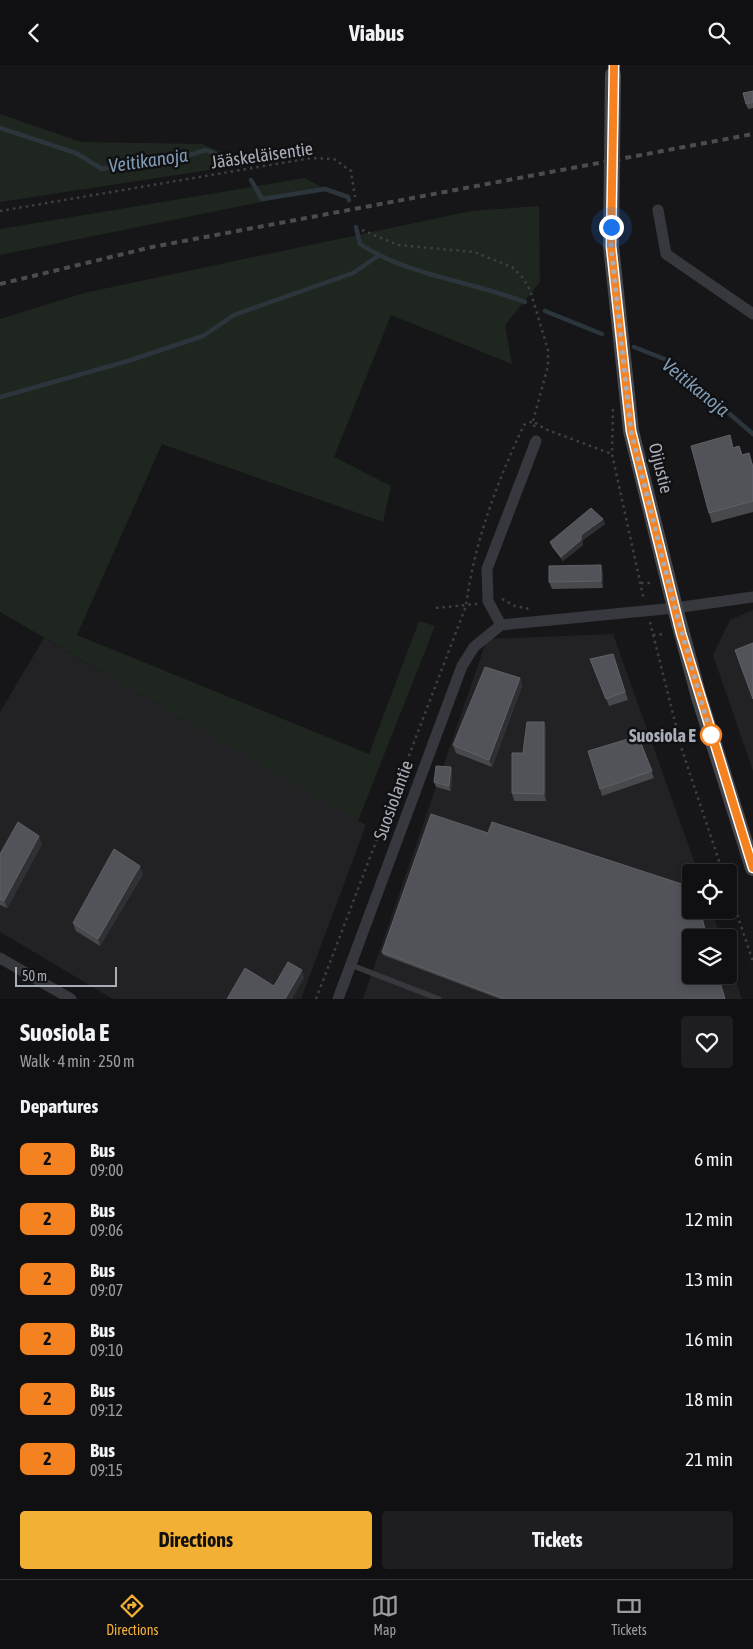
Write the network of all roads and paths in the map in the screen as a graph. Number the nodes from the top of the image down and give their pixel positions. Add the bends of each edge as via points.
1 (614, 70) edge
2 (355, 197) dead end
3 (658, 210) dead end
4 (0, 211) edge
5 (362, 230) dead end
6 (753, 315) edge
7 (613, 401) dead end
8 (533, 421) junction
9 (536, 441) joint
10 (612, 454) junction
11 (643, 593) junction
12 (753, 597) edge
13 (635, 599) dead end
14 (488, 601) junction
15 (466, 606) junction
16 (436, 608) dead end
17 (538, 608) dead end
18 (675, 608) junction
19 (647, 610) junction
20 (501, 625) junction
21 (720, 864) edge
22 (753, 868) edge
23 (737, 914) edge
24 (0, 958) edge
25 (753, 962) edge
26 (351, 965) junction
27 (72, 999) edge
28 (316, 999) edge
29 (338, 999) edge
30 (439, 999) edge

1 - 18 main road, Oijustie, bridge via 611,246 631,431
2 - 4 path, Jääskeläisentie via 351,171 334,159 311,158
3 - 6 street via 666,255
5 - 8 path via 398,245 474,252 512,267 522,278 530,290 548,351 548,366
7 - 10 path
8 - 9 path
8 - 10 path via 545,429
8 - 15 path via 524,425 479,539 470,570
9 - 14 street via 487,569
10 - 11 path
11 - 13 path
11 - 19 path
12 - 18 street
14 - 15 path
14 - 17 path via 502,599 514,606
14 - 20 street
15 - 16 path
15 - 28 path
18 - 19 street
18 - 22 main road, Oijustie via 699,697
19 - 20 street
19 - 21 path via 682,750
20 - 26 street, Suosiolantie via 474,647 462,666
23 - 25 path
24 - 27 street
26 - 29 street, Suosiolantie
26 - 30 lane

